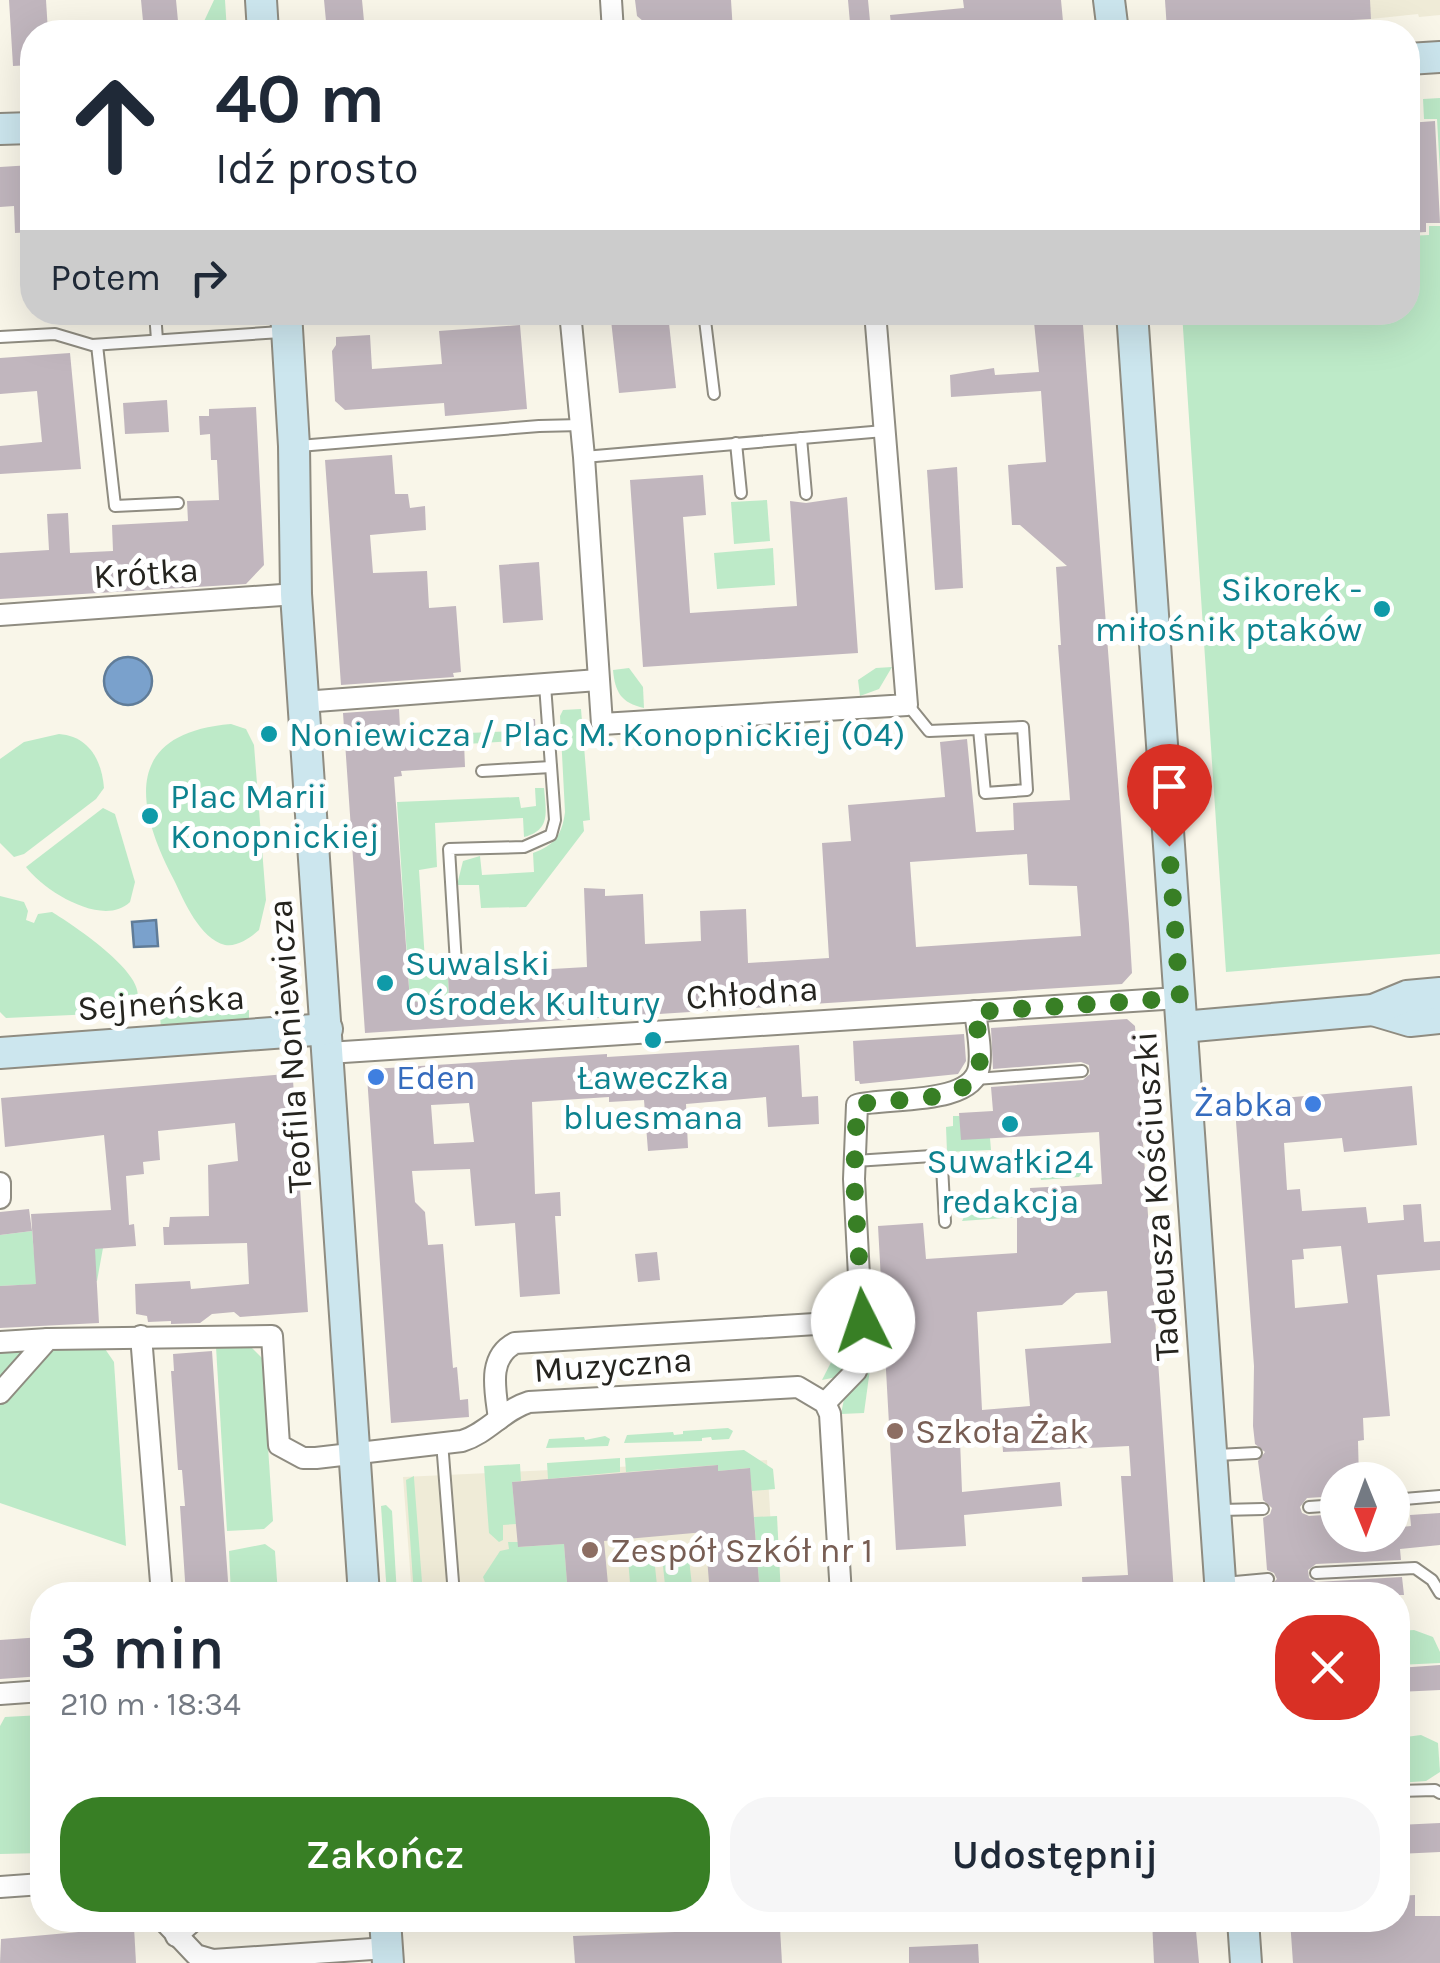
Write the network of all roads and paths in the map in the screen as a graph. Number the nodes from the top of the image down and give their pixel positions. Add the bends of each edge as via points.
1 (156, 325) edge
2 (266, 325) edge
3 (287, 325) edge
4 (571, 325) edge
5 (706, 325) edge
6 (876, 325) edge
7 (1133, 325) edge
8 (0, 338) edge
9 (158, 340) junction
10 (97, 345) junction
11 (714, 394) dead end
12 (582, 425) junction
13 (884, 431) junction
14 (801, 438) junction
15 (736, 444) junction
16 (294, 446) junction
17 (584, 458) junction
18 (741, 493) dead end
19 (806, 494) dead end
20 (178, 503) dead end
21 (296, 594) junction
22 (0, 616) edge
23 (598, 680) junction
24 (545, 685) junction
25 (303, 702) junction
26 (907, 705) junction
27 (979, 729) junction
28 (551, 768) junction
29 (482, 771) dead end
30 (456, 964) dead end
31 (1440, 993) edge
32 (1373, 1010) junction
33 (975, 1012) junction
34 (1180, 1012) junction
35 (1440, 1018) edge
36 (327, 1041) junction
37 (0, 1052) edge
38 (1082, 1071) dead end
39 (974, 1079) junction
40 (854, 1170) junction
41 (0, 1183) edge
42 (0, 1198) edge
43 (945, 1222) dead end
44 (863, 1321) junction
45 (141, 1336) junction
46 (48, 1339) junction
47 (0, 1342) edge
48 (0, 1393) edge
49 (825, 1403) junction
50 (499, 1420) junction
51 (442, 1442) junction
52 (1256, 1453) dead end
53 (354, 1455) junction
54 (1211, 1456) junction
55 (1440, 1496) edge
56 (1410, 1498) edge
57 (1320, 1507) edge
58 (1309, 1508) dead end
59 (1215, 1510) junction
60 (1263, 1510) dead end
61 (1316, 1573) dead end
62 (1268, 1579) dead end
63 (161, 1582) edge
64 (363, 1582) edge
65 (453, 1582) edge
66 (840, 1582) edge
67 (1220, 1582) edge
68 (1254, 1582) edge
69 (1440, 1593) edge
70 (30, 1692) edge
71 (0, 1694) edge
72 (1410, 1791) edge
73 (1440, 1793) edge
74 (30, 1885) edge
75 (0, 1887) edge
76 (174, 1932) edge
77 (1244, 1932) edge
78 (387, 1944) edge
79 (1246, 1963) edge

1 - 9 lane
2 - 9 lane
3 - 16 street, Teofila Noniewicza
4 - 12 street
5 - 11 lane
6 - 13 street
7 - 34 street, Tadeusza Kościuszki
8 - 10 lane via 55,334
9 - 10 lane
10 - 20 lane via 114,506
12 - 16 lane
12 - 17 street
13 - 14 lane
13 - 26 street
14 - 15 lane
14 - 19 lane
15 - 17 lane
15 - 18 lane
16 - 21 street, Teofila Noniewicza
17 - 23 street
21 - 22 street, Krótka
21 - 25 street, Teofila Noniewicza
23 - 24 street
23 - 26 street via 602,724
24 - 25 street
24 - 28 lane
25 - 36 street, Teofila Noniewicza
26 - 27 lane via 929,731
27 - 27 lane via 1023,727 1028,790 985,793
28 - 29 lane
28 - 30 lane via 552,835 524,847 449,849
31 - 32 street
32 - 34 street
32 - 35 street via 1410,1021
33 - 34 street, Chłodna
33 - 36 street, Chłodna
33 - 39 street
34 - 54 street, Tadeusza Kościuszki
36 - 37 street, Sejneńska
36 - 53 street, Teofila Noniewicza
38 - 39 lane
39 - 40 street via 956,1093 857,1105
40 - 43 lane via 932,1156 942,1166
40 - 44 street
41 - 42 street
44 - 49 street via 861,1363
44 - 50 street via 515,1343 497,1362
45 - 46 street
45 - 53 street, Muzyczna via 272,1336 279,1444 304,1458
45 - 63 street
46 - 47 street
46 - 48 street
49 - 50 street, Muzyczna via 784,1386 529,1402
49 - 66 street
50 - 51 street, Muzyczna via 476,1436
51 - 53 street, Muzyczna
51 - 65 lane
52 - 54 lane
53 - 64 street, Teofila Noniewicza
54 - 59 street, Tadeusza Kościuszki
55 - 56 lane
57 - 58 lane
59 - 60 lane
59 - 67 street, Tadeusza Kościuszki
61 - 69 lane via 1415,1568
62 - 68 lane
70 - 71 street
72 - 73 lane
74 - 75 street
76 - 78 street via 196,1955 214,1960
77 - 79 street

